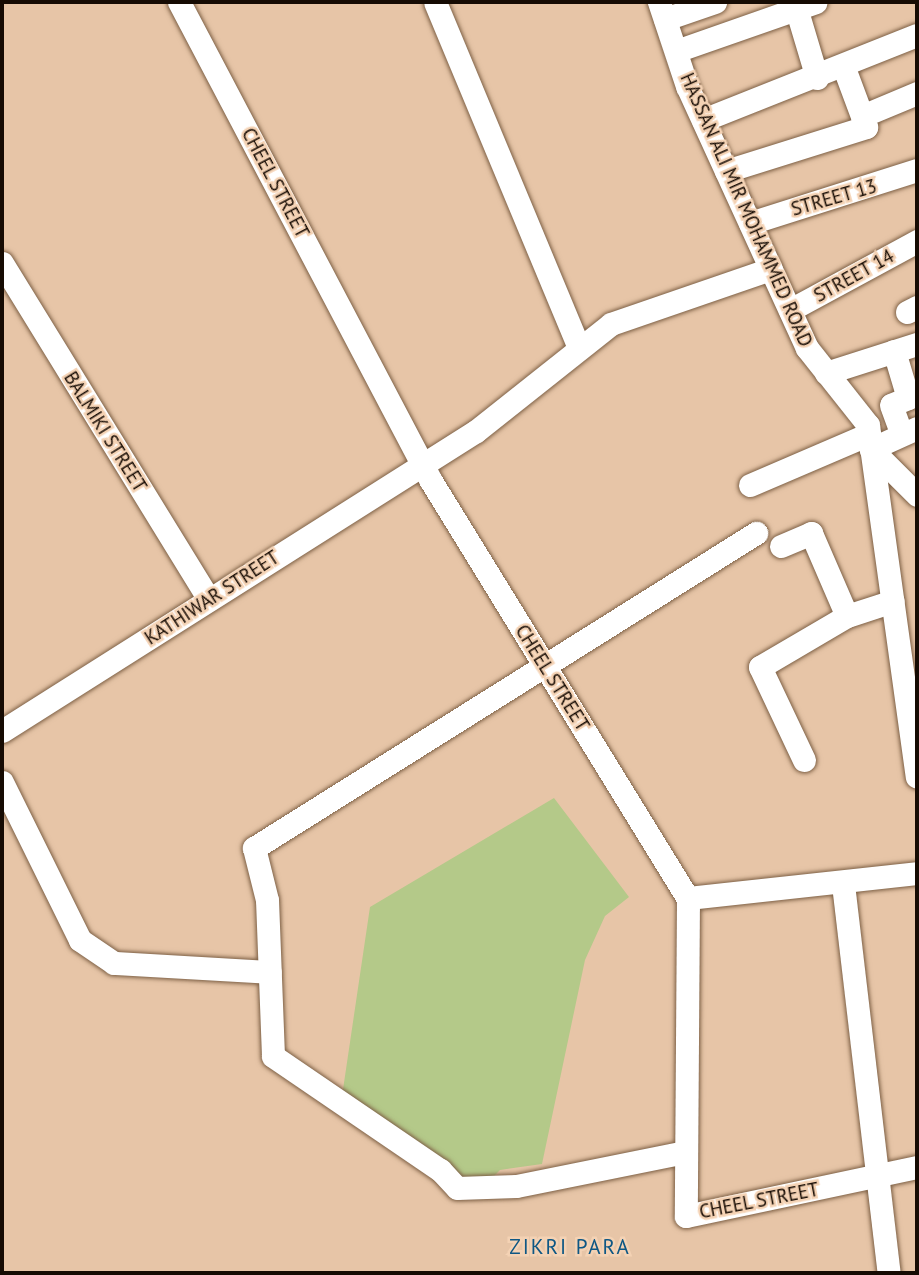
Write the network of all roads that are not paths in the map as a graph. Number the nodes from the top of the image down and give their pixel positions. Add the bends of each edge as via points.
1 (180, 2) edge
2 (435, 2) edge
3 (715, 2) edge
4 (806, 7) edge
5 (662, 10) edge
6 (917, 35) edge
7 (676, 51) junction
8 (833, 72) junction
9 (917, 93) edge
10 (862, 116) junction
11 (703, 120) junction
12 (917, 170) edge
13 (726, 171) junction
14 (750, 223) junction
15 (917, 241) edge
16 (2, 263) edge
17 (771, 269) junction
18 (790, 310) junction
19 (917, 344) edge
20 (579, 348) junction
21 (894, 351) junction
22 (826, 373) junction
23 (909, 430) edge
24 (870, 441) junction
25 (422, 463) junction
26 (750, 485) dead end
27 (917, 495) edge
28 (756, 533) dead end
29 (780, 546) dead end
30 (209, 600) junction
31 (892, 600) junction
32 (847, 616) junction
33 (547, 669) junction
34 (2, 731) edge
35 (804, 760) dead end
36 (917, 777) edge
37 (2, 782) edge
38 (917, 873) edge
39 (843, 884) junction
40 (688, 898) junction
41 (270, 972) junction
42 (685, 1152) junction
43 (917, 1167) edge
44 (877, 1178) junction
45 (889, 1273) edge

1 - 25 street, CHEEL STREET
2 - 20 street
3 - 5 street
4 - 7 street
4 - 8 street
5 - 7 street, HASSAN ALI MIR MOHAMMED ROAD
6 - 8 street
7 - 11 street, HASSAN ALI MIR MOHAMMED ROAD
8 - 10 street
8 - 11 street
9 - 10 street
10 - 13 street via 866,127
11 - 13 street, HASSAN ALI MIR MOHAMMED ROAD
12 - 14 street, STREET 13
13 - 14 street, HASSAN ALI MIR MOHAMMED ROAD
14 - 17 street, HASSAN ALI MIR MOHAMMED ROAD
15 - 18 street, STREET 14
16 - 30 street, BALMIKI STREET
17 - 18 street, HASSAN ALI MIR MOHAMMED ROAD
17 - 20 street, KATHIWAR STREET via 639,311
18 - 22 street, HASSAN ALI MIR MOHAMMED ROAD
19 - 21 street
20 - 25 street, KATHIWAR STREET via 476,431
21 - 22 street
21 - 23 street via 908,398 891,405
22 - 24 street, HASSAN ALI MIR MOHAMMED ROAD
23 - 24 street
24 - 26 street
24 - 27 street
24 - 31 street, HASSAN ALI MIR MOHAMMED ROAD
25 - 30 street, KATHIWAR STREET
25 - 33 street, CHEEL STREET
28 - 33 street
29 - 32 street via 811,533
30 - 34 street, KATHIWAR STREET
31 - 32 street
31 - 36 street, HASSAN ALI MIR MOHAMMED ROAD
32 - 35 street via 760,667
33 - 40 street, CHEEL STREET
33 - 41 street via 254,848 267,900
37 - 41 street via 80,940 114,963
38 - 39 street
39 - 40 street
39 - 44 street
40 - 42 street, CHEEL STREET
41 - 42 street via 273,1056 440,1170 457,1188 516,1186
42 - 44 street, CHEEL STREET via 686,1216
43 - 44 street
44 - 45 street

